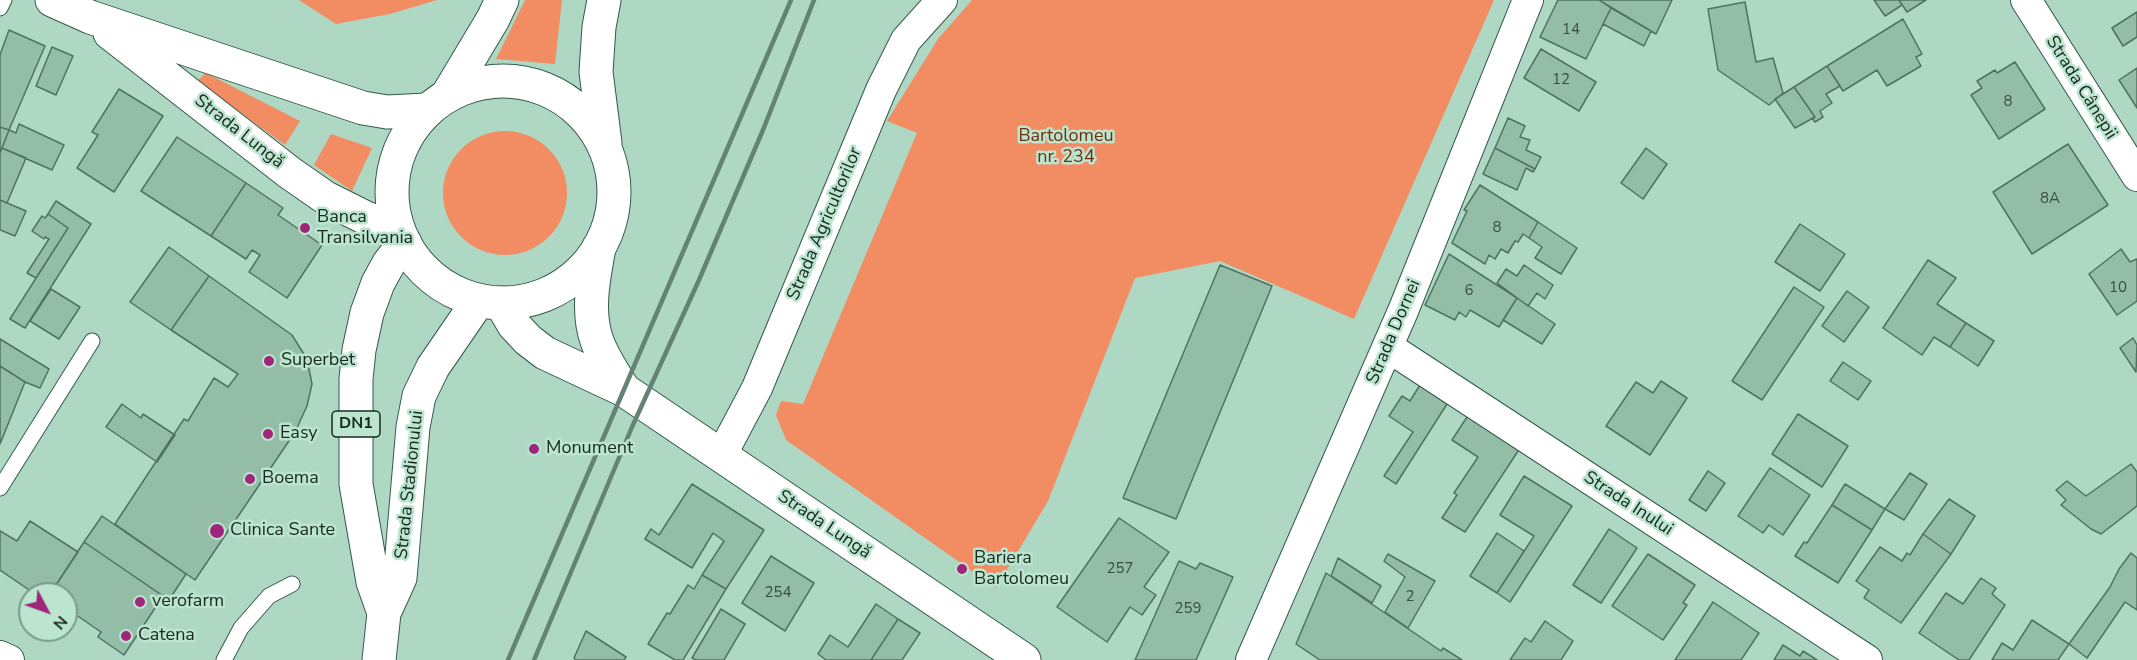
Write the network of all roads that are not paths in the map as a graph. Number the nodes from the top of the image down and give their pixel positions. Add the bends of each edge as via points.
1 (4, 0) edge
2 (52, 0) edge
3 (502, 0) edge
4 (604, 0) edge
5 (942, 0) edge
6 (1528, 0) edge
7 (2026, 0) edge
8 (0, 8) edge
9 (90, 17) junction
10 (437, 103) junction
11 (606, 150) junction
12 (2137, 176) edge
13 (401, 236) junction
14 (599, 247) junction
15 (490, 301) junction
16 (92, 341) dead end
17 (1388, 347) junction
18 (624, 390) junction
19 (721, 456) junction
20 (0, 488) edge
21 (292, 584) dead end
22 (384, 613) junction
23 (0, 656) edge
24 (9, 660) edge
25 (224, 660) edge
26 (379, 660) edge
27 (1024, 660) edge
28 (1251, 660) edge
29 (1867, 660) edge

1 - 8 lane
2 - 9 main road, Strada Lungă
3 - 10 main road via 488,28
4 - 11 main road via 596,72
5 - 19 street, Strada Agricultorilor via 906,40 881,90 757,388
6 - 17 street, Strada Dornei
7 - 12 street, Strada Cânepii
9 - 10 main road, Strada Lungă via 363,108 387,112
9 - 13 main road, Strada Lungă via 290,173 326,198
10 - 11 main road via 472,85 499,80 526,82 575,107
10 - 13 main road via 410,130 399,153 392,204
11 - 14 main road via 614,183 611,216
13 - 15 main road via 418,263 436,280 456,292
13 - 22 main road, Strada Stadionului / DN1 via 367,313 356,379 356,484 373,582
14 - 15 main road via 568,282 547,293 525,301
14 - 18 main road, Strada Lungă via 591,319 604,357
15 - 18 main road, Strada Lungă via 545,353
15 - 22 main road, Strada Stadionului / DN1 via 433,367 419,396 400,578
16 - 20 lane
17 - 28 street, Strada Dornei
17 - 29 street, Strada Inului
18 - 19 main road, Strada Lungă
19 - 27 main road, Strada Lungă
21 - 25 lane via 269,596 241,628
22 - 26 main road, Strada Stadionului / DN1
23 - 24 street

